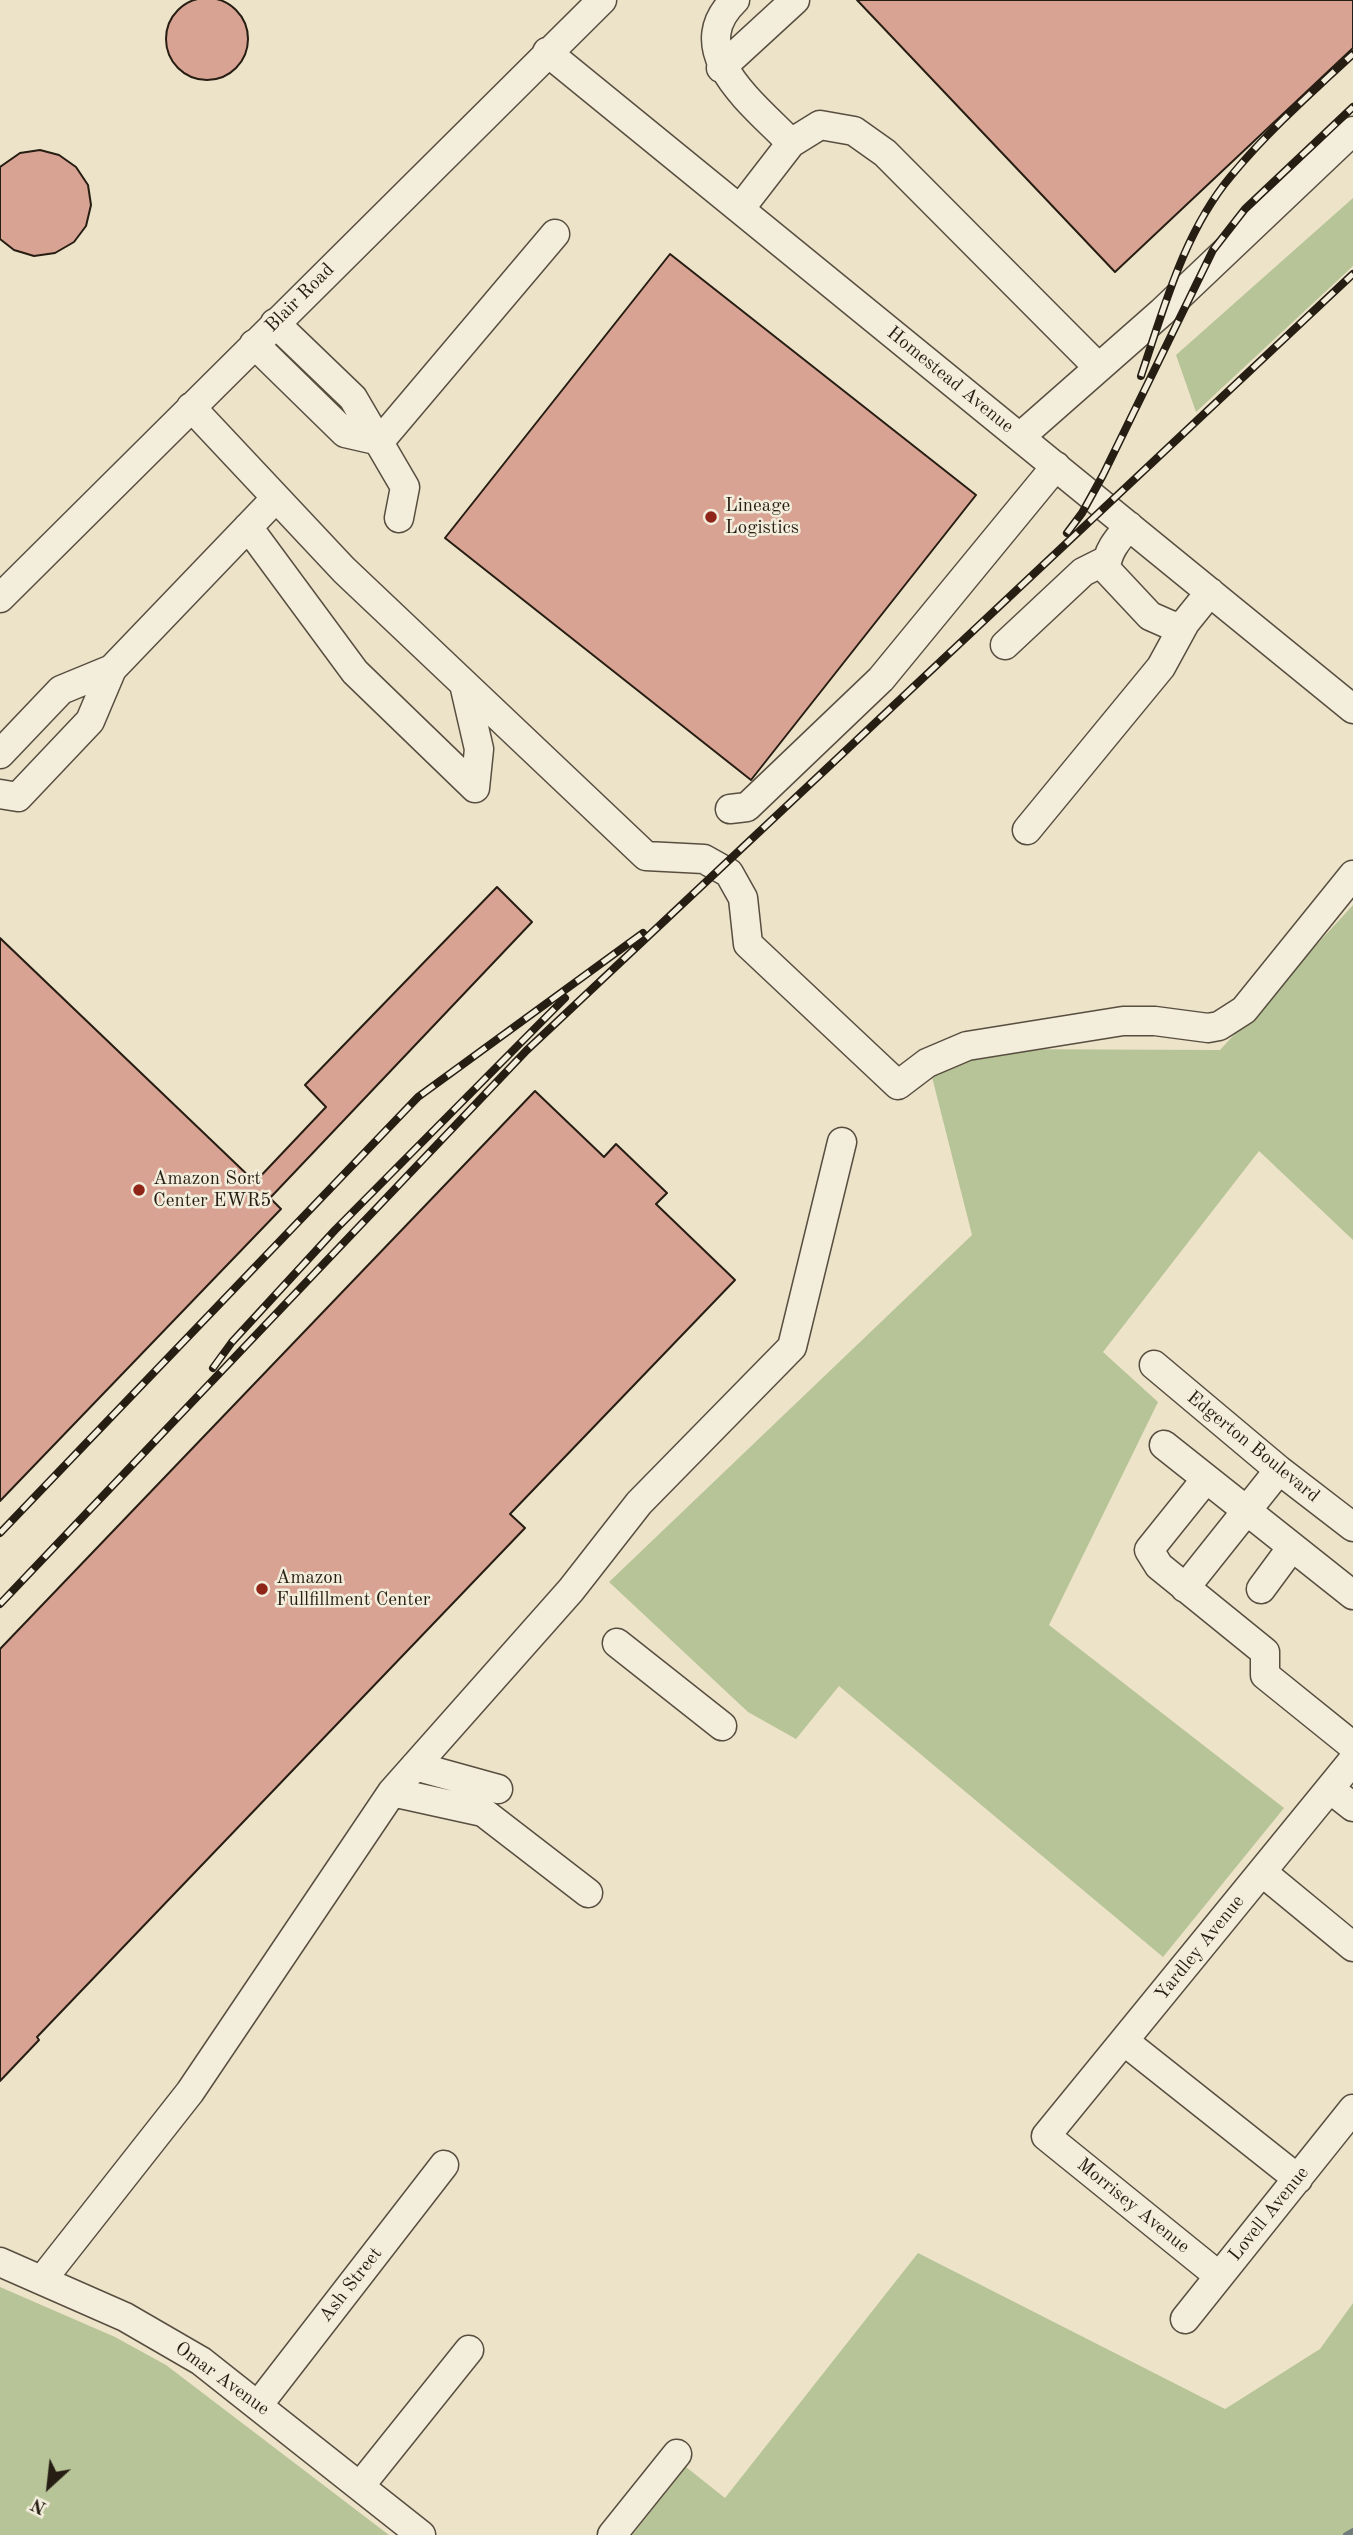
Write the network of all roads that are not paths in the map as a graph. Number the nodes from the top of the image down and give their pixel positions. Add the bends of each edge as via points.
1 (602, 0) edge
2 (735, 0) edge
3 (795, 0) edge
4 (547, 52) junction
5 (721, 68) junction
6 (1353, 131) edge
7 (791, 143) junction
8 (740, 209) junction
9 (555, 234) dead end
10 (275, 323) junction
11 (254, 344) junction
12 (1097, 366) junction
13 (191, 407) junction
14 (1020, 437) junction
15 (380, 441) junction
16 (1056, 466) junction
17 (276, 498) junction
18 (399, 518) dead end
19 (1129, 526) junction
20 (248, 527) junction
21 (1107, 559) junction
22 (1210, 592) junction
23 (0, 598) edge
24 (1185, 623) junction
25 (1005, 645) dead end
26 (111, 669) junction
27 (464, 684) junction
28 (1353, 709) edge
29 (0, 754) edge
30 (0, 794) edge
31 (730, 809) dead end
32 (1027, 830) dead end
33 (1353, 875) edge
34 (842, 1142) dead end
35 (1154, 1365) dead end
36 (1164, 1445) dead end
37 (1279, 1470) junction
38 (1206, 1479) junction
39 (1247, 1511) junction
40 (1353, 1527) edge
41 (1292, 1547) junction
42 (1185, 1588) junction
43 (1261, 1589) dead end
44 (1353, 1595) edge
45 (617, 1643) dead end
46 (722, 1726) dead end
47 (1353, 1746) edge
48 (1353, 1760) edge
49 (415, 1766) junction
50 (1330, 1788) junction
51 (498, 1789) dead end
52 (392, 1792) junction
53 (1353, 1807) edge
54 (1262, 1872) junction
55 (588, 1893) dead end
56 (1350, 1939) edge
57 (1124, 2041) junction
58 (1353, 2109) edge
59 (1046, 2136) joint
60 (444, 2165) dead end
61 (1298, 2179) junction
62 (0, 2262) edge
63 (1219, 2276) junction
64 (42, 2280) junction
65 (1185, 2319) dead end
66 (469, 2350) dead end
67 (259, 2404) junction
68 (677, 2454) dead end
69 (360, 2486) junction
70 (421, 2535) edge
71 (612, 2535) edge

1 - 4 street, Blair Road
2 - 5 street via 725,9 714,39
3 - 5 street
4 - 8 street, Homestead Avenue
4 - 10 street, Blair Road
5 - 7 street
6 - 12 street via 1162,312
7 - 8 street
7 - 12 street via 820,125 854,131 885,153
8 - 14 street, Homestead Avenue
9 - 15 street
10 - 11 street, Blair Road
10 - 15 street via 353,398
11 - 13 street, Blair Road
11 - 15 street via 345,433
12 - 14 street
13 - 17 street
13 - 23 street, Blair Road
14 - 16 street, Homestead Avenue
15 - 18 street via 405,486
16 - 19 street, Homestead Avenue
16 - 31 street via 876,685 747,807
17 - 20 street
17 - 27 street
19 - 21 street
19 - 22 street, Homestead Avenue
20 - 26 street
20 - 27 street via 355,672 475,788 479,749
21 - 24 street via 1106,569 1112,578 1150,616 1175,627
21 - 25 street via 1083,572
22 - 24 street
22 - 28 street, Homestead Avenue
24 - 32 street via 1161,667
26 - 29 street via 61,690
26 - 30 street via 90,721 18,797
27 - 33 street via 646,856 704,859 729,873 743,898 748,944 898,1086 927,1063 967,1046 1123,1021 1219,1026 1244,1010
34 - 49 street via 792,1347 639,1503 571,1590
35 - 37 street, Edgerton Boulevard
36 - 38 street
37 - 39 street
37 - 40 street, Edgerton Boulevard
38 - 39 street
38 - 42 street via 1149,1550 1159,1566
39 - 41 street
39 - 42 street
41 - 43 street
41 - 44 street
42 - 47 street via 1265,1652 1265,1675
45 - 46 street
48 - 50 street, Yardley Avenue
49 - 51 street
49 - 52 street
50 - 53 street
50 - 54 street, Yardley Avenue
52 - 55 street via 483,1812
52 - 64 street via 190,2092
54 - 56 street
54 - 57 street, Yardley Avenue
57 - 59 street, Yardley Avenue
57 - 61 street
58 - 61 street, Lovell Avenue
59 - 63 street, Morrisey Avenue
60 - 67 street, Ash Street
61 - 63 street, Lovell Avenue
62 - 64 street, Omar Avenue
63 - 65 street, Lovell Avenue
64 - 67 street, Omar Avenue via 177,2346
66 - 69 street
67 - 69 street, Omar Avenue
68 - 71 street
69 - 70 street, Omar Avenue

